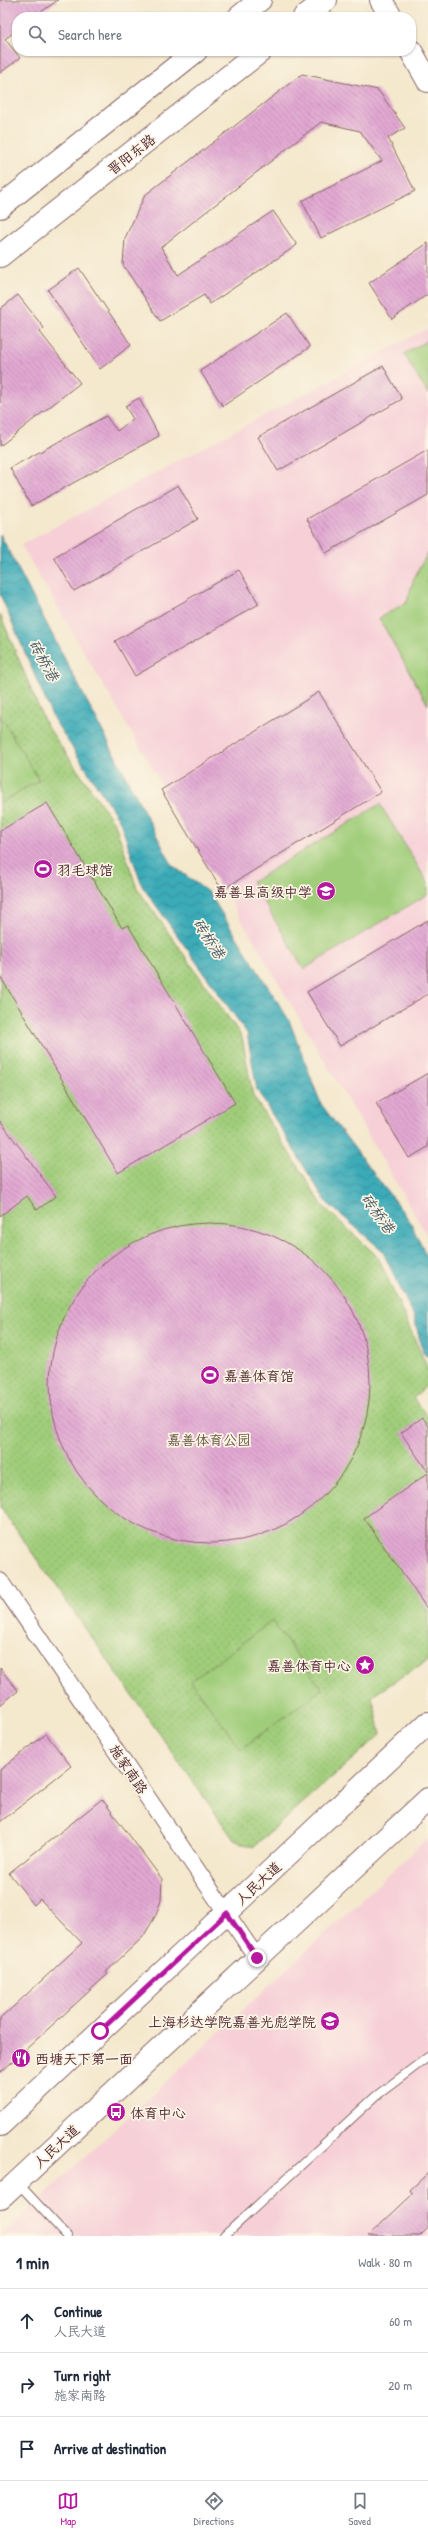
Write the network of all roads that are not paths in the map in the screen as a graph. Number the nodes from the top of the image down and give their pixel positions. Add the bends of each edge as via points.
1 (260, 0) edge
2 (326, 0) edge
3 (381, 0) edge
4 (245, 12) edge
5 (310, 12) edge
6 (388, 12) edge
7 (190, 56) edge
8 (255, 56) edge
9 (414, 56) edge
10 (428, 81) edge
11 (0, 207) edge
12 (0, 256) edge
13 (0, 1581) edge
14 (428, 1723) edge
15 (428, 1799) edge
16 (227, 1913) junction
17 (257, 1958) junction
18 (428, 2057) edge
19 (0, 2125) edge
20 (17, 2182) junction
21 (0, 2198) edge
22 (67, 2236) edge
23 (224, 2236) edge

1 - 4 main road
2 - 5 main road
3 - 6 main road
7 - 11 main road
8 - 12 main road, 晋阳东路
9 - 10 main road
13 - 16 street, 施家南路
14 - 16 main road, 人民大道
15 - 17 main road, 人民大道
16 - 17 street, 施家南路
16 - 19 main road, 人民大道
17 - 20 main road, 人民大道
18 - 23 lane via 376,2096
20 - 21 main road, 人民大道
20 - 22 lane

